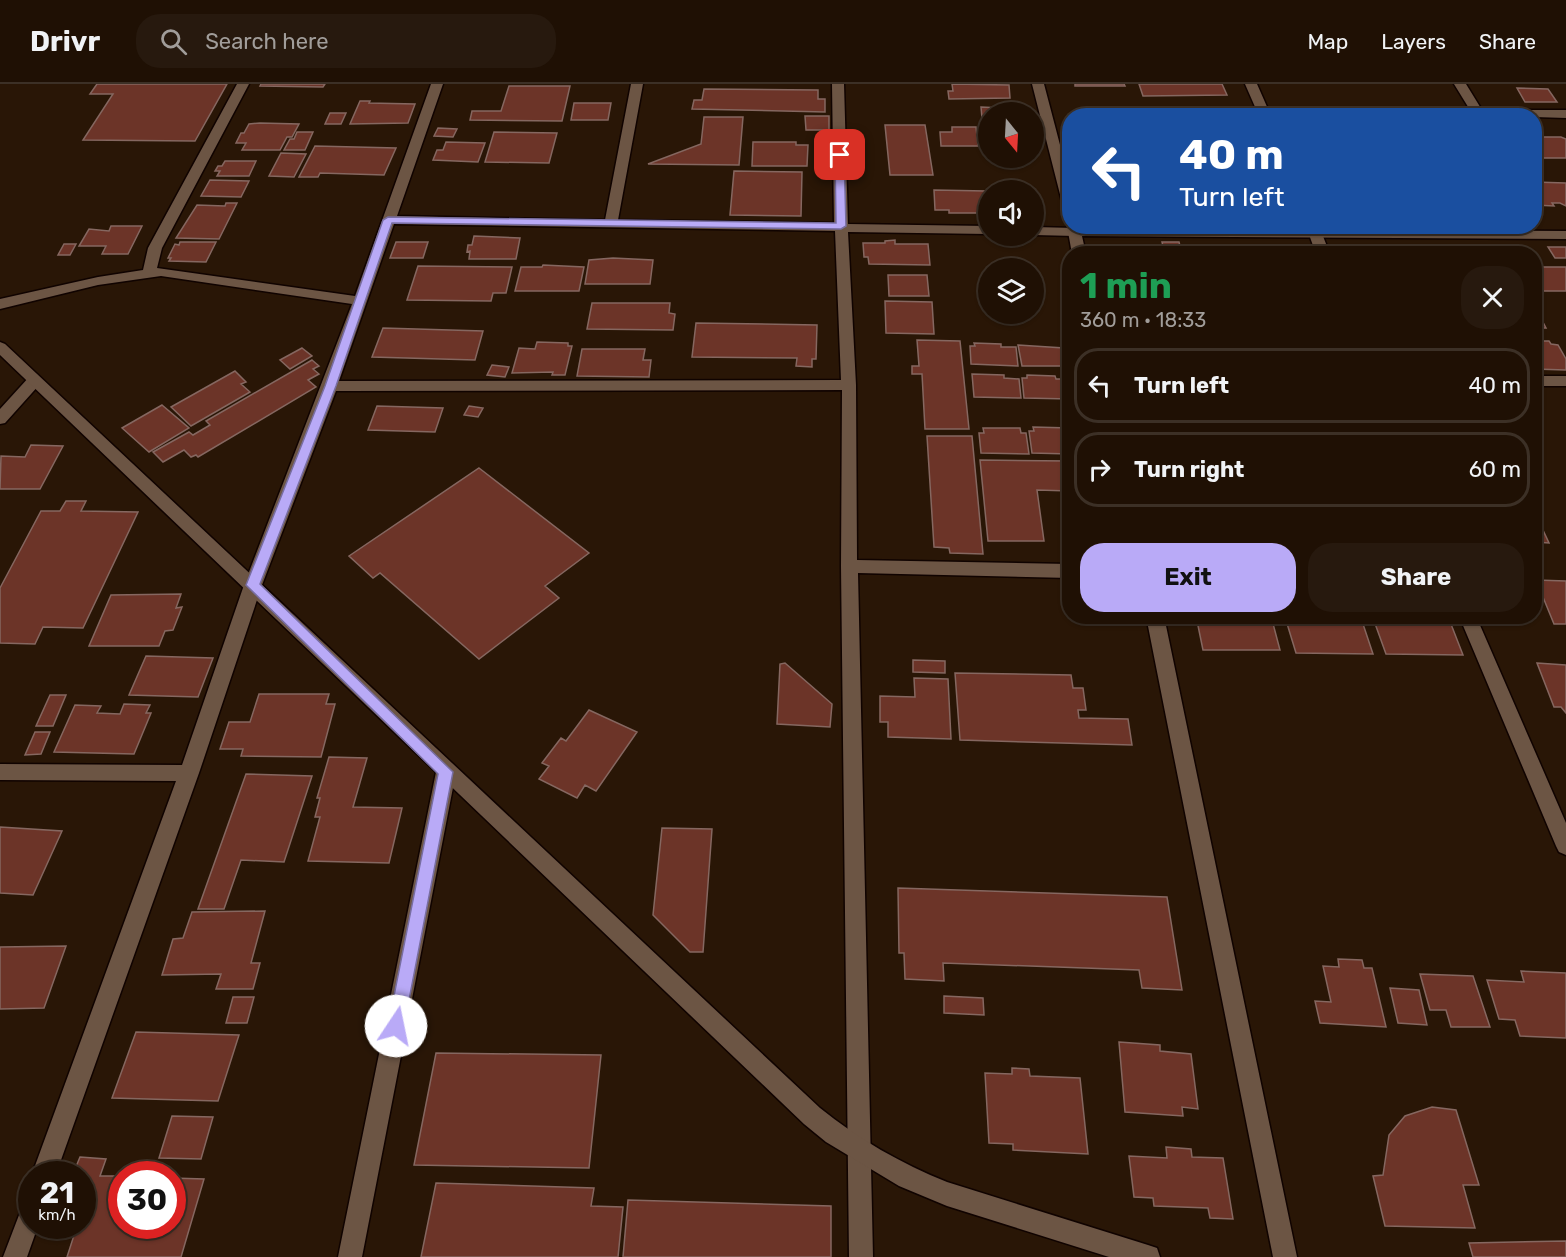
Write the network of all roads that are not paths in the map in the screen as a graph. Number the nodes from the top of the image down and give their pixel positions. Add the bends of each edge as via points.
1 (243, 84) edge
2 (437, 84) edge
3 (636, 84) edge
4 (838, 84) edge
5 (1038, 84) edge
6 (1251, 84) edge
7 (1460, 84) edge
8 (1262, 108) edge
9 (1474, 108) edge
10 (1542, 114) edge
11 (1566, 114) edge
12 (1062, 178) edge
13 (388, 220) junction
14 (611, 222) junction
15 (841, 226) junction
16 (978, 230) edge
17 (1044, 230) edge
18 (1062, 230) edge
19 (1524, 234) edge
20 (1566, 235) edge
21 (149, 272) junction
22 (359, 301) junction
23 (0, 304) edge
24 (0, 347) edge
25 (35, 380) junction
26 (1542, 381) edge
27 (1566, 381) edge
28 (849, 385) junction
29 (330, 386) junction
30 (0, 418) edge
31 (849, 566) junction
32 (1062, 571) edge
33 (253, 585) junction
34 (1157, 624) edge
35 (1471, 624) edge
36 (0, 772) edge
37 (446, 772) junction
38 (189, 773) junction
39 (1560, 814) edge
40 (1566, 846) edge
41 (860, 1150) junction
42 (49, 1161) edge
43 (22, 1239) edge
44 (15, 1257) edge
45 (351, 1257) edge
46 (861, 1257) edge
47 (1148, 1257) edge
48 (1285, 1257) edge

1 - 21 street via 155,248
2 - 13 street
3 - 14 street
4 - 15 street
5 - 12 street
6 - 8 street
7 - 9 street
10 - 11 street
13 - 14 street
13 - 22 street
14 - 15 street
15 - 16 street
15 - 28 street
17 - 18 street
19 - 20 street
21 - 22 street via 187,274
21 - 23 street
22 - 29 street
24 - 25 street
25 - 30 street
25 - 33 street
26 - 27 street
28 - 29 street
28 - 31 street
29 - 33 street
31 - 32 street
31 - 41 street
33 - 37 street
33 - 38 street
34 - 48 street
35 - 39 street
36 - 38 street
37 - 41 street via 812,1116
37 - 45 street
38 - 42 street
39 - 40 street
41 - 46 street
41 - 47 street via 908,1178 947,1194
43 - 44 street

